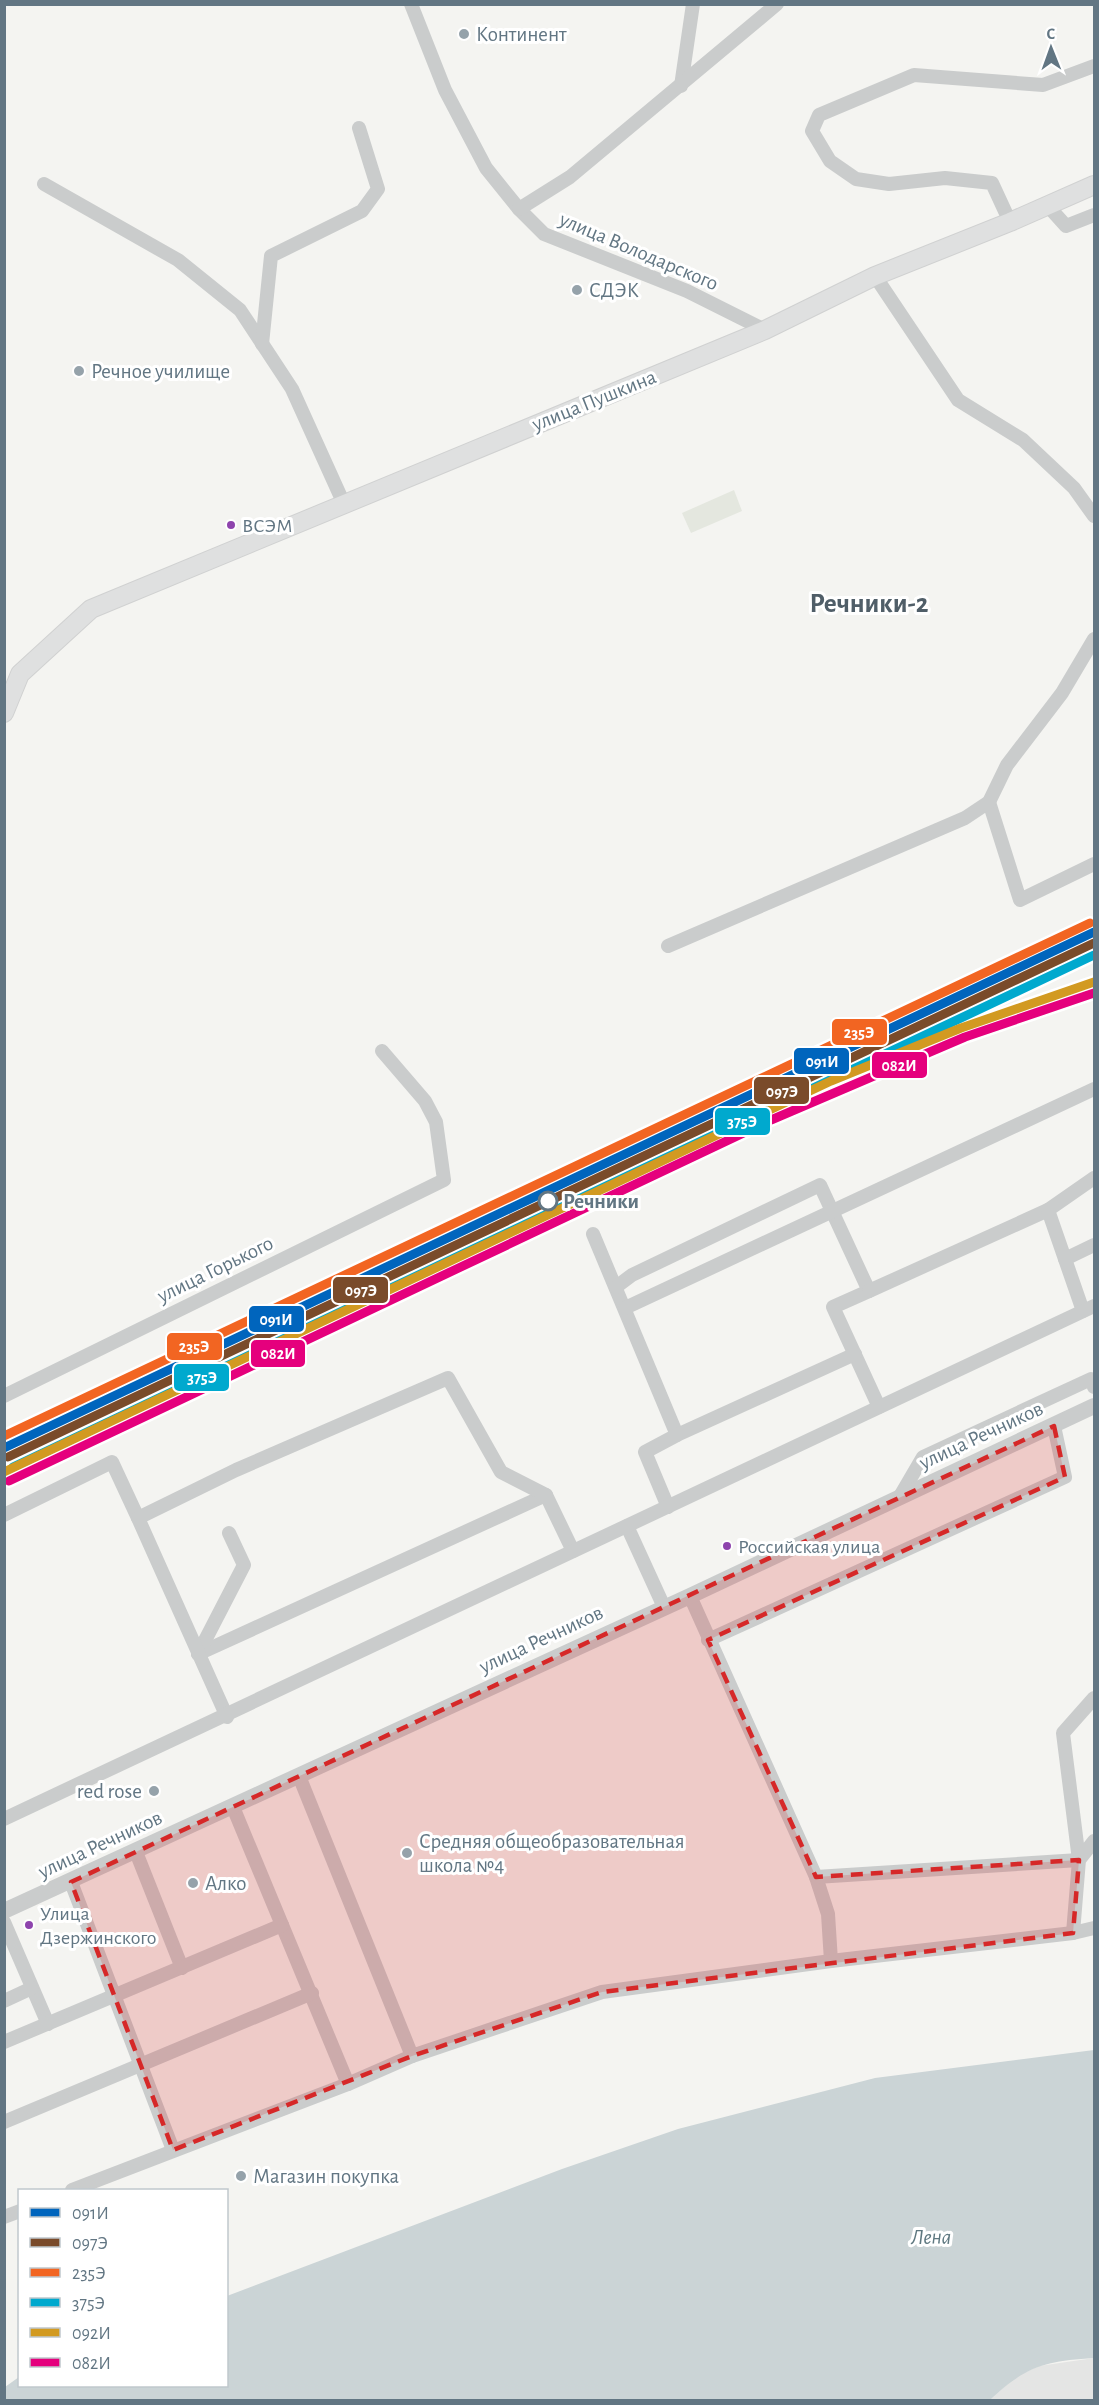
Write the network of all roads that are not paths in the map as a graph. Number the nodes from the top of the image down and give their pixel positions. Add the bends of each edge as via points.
1 (411, 4) edge
2 (693, 4) edge
3 (777, 4) edge
4 (1095, 66) edge
5 (681, 86) junction
6 (359, 128) dead end
7 (44, 184) dead end
8 (1095, 185) edge
9 (1048, 206) junction
10 (519, 209) junction
11 (1095, 215) edge
12 (1010, 222) junction
13 (875, 276) junction
14 (765, 330) junction
15 (262, 344) junction
16 (344, 504) junction
17 (1095, 516) edge
18 (1095, 639) edge
19 (4, 713) edge
20 (988, 802) junction
21 (1095, 864) edge
22 (668, 946) dead end
23 (382, 1052) dead end
24 (1095, 1089) edge
25 (1095, 1178) edge
26 (1048, 1210) junction
27 (833, 1212) junction
28 (593, 1234) dead end
29 (1095, 1245) edge
30 (1065, 1258) junction
31 (616, 1287) junction
32 (869, 1291) junction
33 (625, 1308) junction
34 (1089, 1308) edge
35 (855, 1354) junction
36 (1095, 1387) edge
37 (4, 1396) edge
38 (1095, 1406) edge
39 (879, 1407) junction
40 (1054, 1426) junction
41 (677, 1435) junction
42 (546, 1495) junction
43 (899, 1498) junction
44 (668, 1507) junction
45 (4, 1515) edge
46 (138, 1518) junction
47 (627, 1526) junction
48 (229, 1533) dead end
49 (573, 1551) junction
50 (690, 1596) junction
51 (664, 1607) junction
52 (708, 1640) junction
53 (198, 1654) junction
54 (1095, 1698) edge
55 (226, 1717) junction
56 (300, 1776) junction
57 (233, 1807) junction
58 (4, 1819) edge
59 (1095, 1841) edge
60 (136, 1852) junction
61 (1079, 1860) junction
62 (816, 1877) junction
63 (71, 1882) junction
64 (4, 1911) edge
65 (4, 1922) edge
66 (282, 1925) junction
67 (1095, 1928) edge
68 (1073, 1933) junction
69 (831, 1961) junction
70 (182, 1968) junction
71 (32, 1988) junction
72 (312, 1993) junction
73 (115, 1996) junction
74 (4, 2001) edge
75 (48, 2024) junction
76 (4, 2042) edge
77 (412, 2056) junction
78 (142, 2065) junction
79 (348, 2084) junction
80 (4, 2122) edge
81 (173, 2150) junction
82 (75, 2189) edge

1 - 10 street, улица Володарского via 445,90 475,149
2 - 5 street
3 - 5 street
4 - 12 street via 1043,85 914,75 819,115 812,131 830,161 856,178 889,184 945,178 993,183
5 - 10 street via 570,177
6 - 15 street via 378,189 362,211 271,256
7 - 15 street via 178,260 240,310
8 - 9 main road, улица Пушкина
9 - 11 street via 1066,226
9 - 12 main road, улица Пушкина
10 - 14 street, улица Володарского via 544,234 687,291
12 - 13 main road, улица Пушкина
13 - 14 main road, улица Пушкина
13 - 17 street via 958,400 1023,440 1074,488
14 - 16 main road, улица Пушкина
15 - 16 street via 292,389
16 - 19 main road, улица Пушкина via 91,609 20,674
18 - 20 street via 1062,693 1007,765
20 - 21 street via 1020,900
20 - 22 street via 965,818
23 - 37 street, улица Горького via 425,1101 436,1122 444,1180
24 - 27 street
25 - 26 street
26 - 30 street
26 - 32 street
27 - 31 street via 820,1185 632,1275
27 - 32 street
27 - 33 street
28 - 31 street
29 - 30 street
30 - 34 street
31 - 33 street
32 - 35 street via 833,1307
33 - 41 street
34 - 39 street
35 - 39 street
35 - 41 street
36 - 43 street via 1091,1379 923,1458
38 - 40 street, улица Речников
39 - 44 street
40 - 43 street, улица Речников
40 - 52 street via 1065,1477
41 - 44 street via 645,1452
42 - 46 street via 501,1472 448,1378 236,1470
42 - 49 street
42 - 53 street
43 - 50 street, улица Речников
44 - 47 street
45 - 46 street via 112,1462
46 - 53 street
47 - 49 street
47 - 51 street
48 - 53 street via 244,1564
49 - 55 street
50 - 51 street, улица Речников
50 - 52 street
51 - 56 street, улица Речников
52 - 62 street
53 - 55 street
54 - 61 street via 1063,1733
55 - 58 street
56 - 57 street, улица Речников
56 - 77 street
57 - 60 street, улица Речников
57 - 66 street
59 - 61 street
60 - 63 street, улица Речников
60 - 70 street
61 - 62 street
61 - 68 street
62 - 69 street via 828,1914
63 - 64 street, улица Речников
63 - 73 street
65 - 71 street
66 - 70 street
66 - 72 street
67 - 68 street
68 - 69 street
69 - 77 street via 602,1992
70 - 73 street
71 - 74 street
71 - 75 street
72 - 78 street
72 - 79 street
73 - 75 street
73 - 78 street
75 - 76 street
77 - 79 street
78 - 80 street
78 - 81 street
79 - 81 street
81 - 82 street

